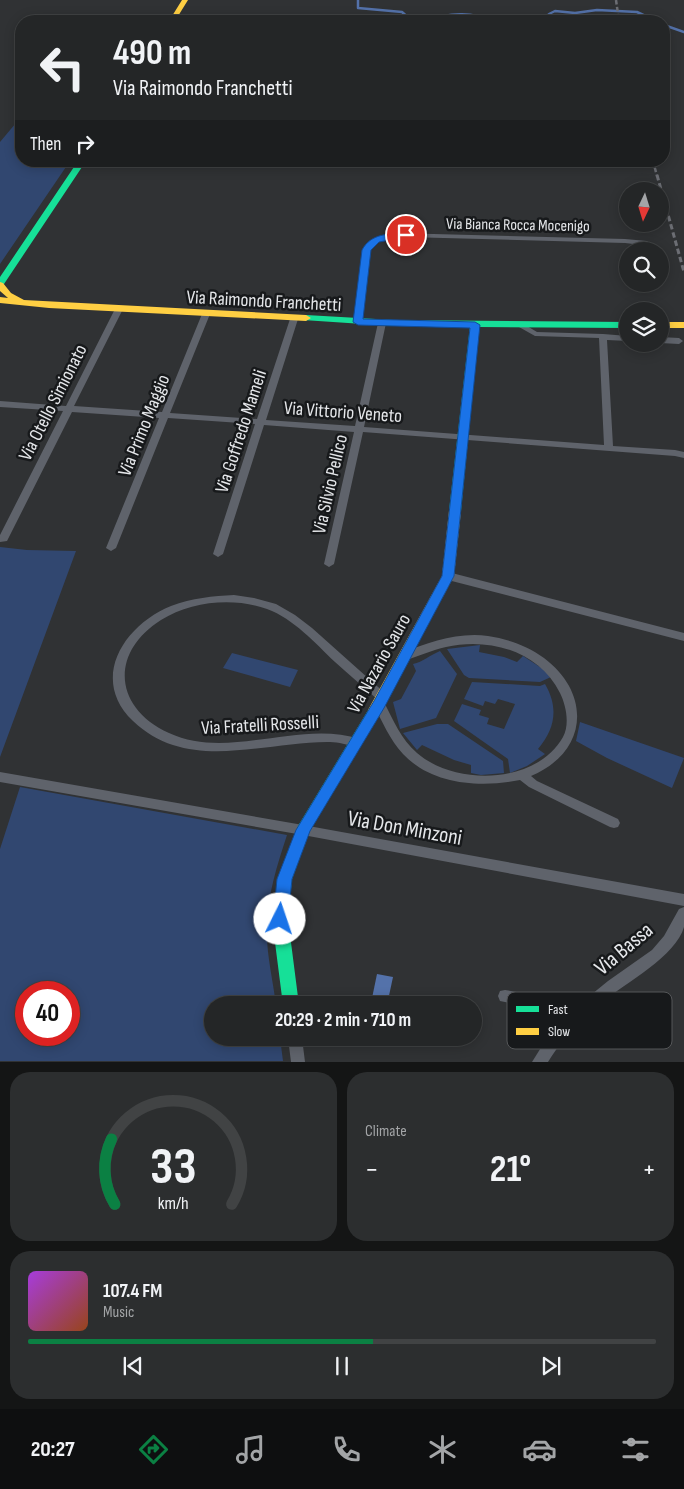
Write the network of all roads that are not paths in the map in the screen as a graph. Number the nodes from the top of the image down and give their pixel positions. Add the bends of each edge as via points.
1 (185, 0) edge
2 (176, 15) edge
3 (78, 167) edge
4 (638, 242) edge
5 (0, 285) edge
6 (0, 300) edge
7 (20, 304) junction
8 (0, 305) edge
9 (119, 309) junction
10 (0, 310) edge
11 (206, 314) junction
12 (294, 319) junction
13 (358, 322) junction
14 (382, 323) junction
15 (475, 325) junction
16 (522, 325) junction
17 (619, 325) edge
18 (669, 325) edge
19 (684, 325) edge
20 (603, 336) junction
21 (619, 338) edge
22 (669, 340) edge
23 (679, 341) dead end
24 (0, 404) edge
25 (68, 408) junction
26 (166, 415) junction
27 (262, 423) junction
28 (360, 428) junction
29 (463, 437) junction
30 (608, 448) junction
31 (684, 456) edge
32 (3, 538) dead end
33 (111, 548) dead end
34 (218, 554) dead end
35 (329, 564) dead end
36 (448, 576) junction
37 (684, 637) edge
38 (406, 656) junction
39 (381, 701) junction
40 (356, 742) junction
41 (522, 775) junction
42 (0, 777) edge
43 (614, 823) dead end
44 (303, 830) junction
45 (684, 900) edge
46 (684, 913) edge
47 (604, 992) edge
48 (290, 996) edge
49 (296, 1046) edge
50 (548, 1049) edge
51 (298, 1062) edge
52 (539, 1062) edge

1 - 2 street
3 - 5 street
4 - 13 street, Via Bianca Rocca Mocenigo via 386,237 370,244 366,250
5 - 7 street
6 - 7 street, Via Raimondo Franchetti
7 - 8 street, Via Raimondo Franchetti
7 - 9 street, Via Raimondo Franchetti
7 - 10 street, Via Raimondo Franchetti
9 - 11 street, Via Raimondo Franchetti
9 - 25 street, Via Otello Simionato
11 - 12 street, Via Raimondo Franchetti
11 - 26 street, Via Primo Maggio
12 - 13 street, Via Raimondo Franchetti
12 - 27 street, Via Goffredo Mameli
13 - 14 street, Via Raimondo Franchetti
14 - 15 street, Via Raimondo Franchetti
14 - 28 street, Via Silvio Pellico
15 - 16 street, Via Raimondo Franchetti
15 - 29 street, Via Nazario Sauro
16 - 17 street, Via Raimondo Franchetti
16 - 20 street via 536,334
18 - 19 street
20 - 21 street
20 - 30 street
22 - 23 street
24 - 25 street, Via Vittorio Veneto
25 - 26 street, Via Vittorio Veneto
25 - 32 street, Via Otello Simionato
26 - 27 street, Via Vittorio Veneto
26 - 33 street, Via Primo Maggio
27 - 28 street, Via Vittorio Veneto
27 - 34 street, Via Goffredo Mameli
28 - 29 street, Via Vittorio Veneto
28 - 35 street, Via Silvio Pellico
29 - 30 street, Via Vittorio Veneto
29 - 36 street, Via Nazario Sauro
30 - 31 street, Via Vittorio Veneto
36 - 37 street
36 - 38 street, Via Nazario Sauro
38 - 39 street, Via Nazario Sauro
38 - 41 street via 439,644 487,640 526,652 557,677 570,702 571,728 567,740 551,759
39 - 40 street, Via Nazario Sauro
39 - 40 street, Via Fratelli Rosselli via 312,634 285,614 248,601 215,600 167,612 140,631 122,658 119,688 126,708 150,729 183,743 233,745 331,737
39 - 41 street via 406,750 421,762 469,778 486,780
40 - 44 street, Via Nazario Sauro
41 - 43 street via 533,784
42 - 44 street, Via Don Minzoni
44 - 45 street, Via Don Minzoni
44 - 48 street, Via Nazario Sauro via 281,897 280,919
46 - 47 street, Via Bassa via 657,954
49 - 51 street
50 - 52 street, Via Bassa

